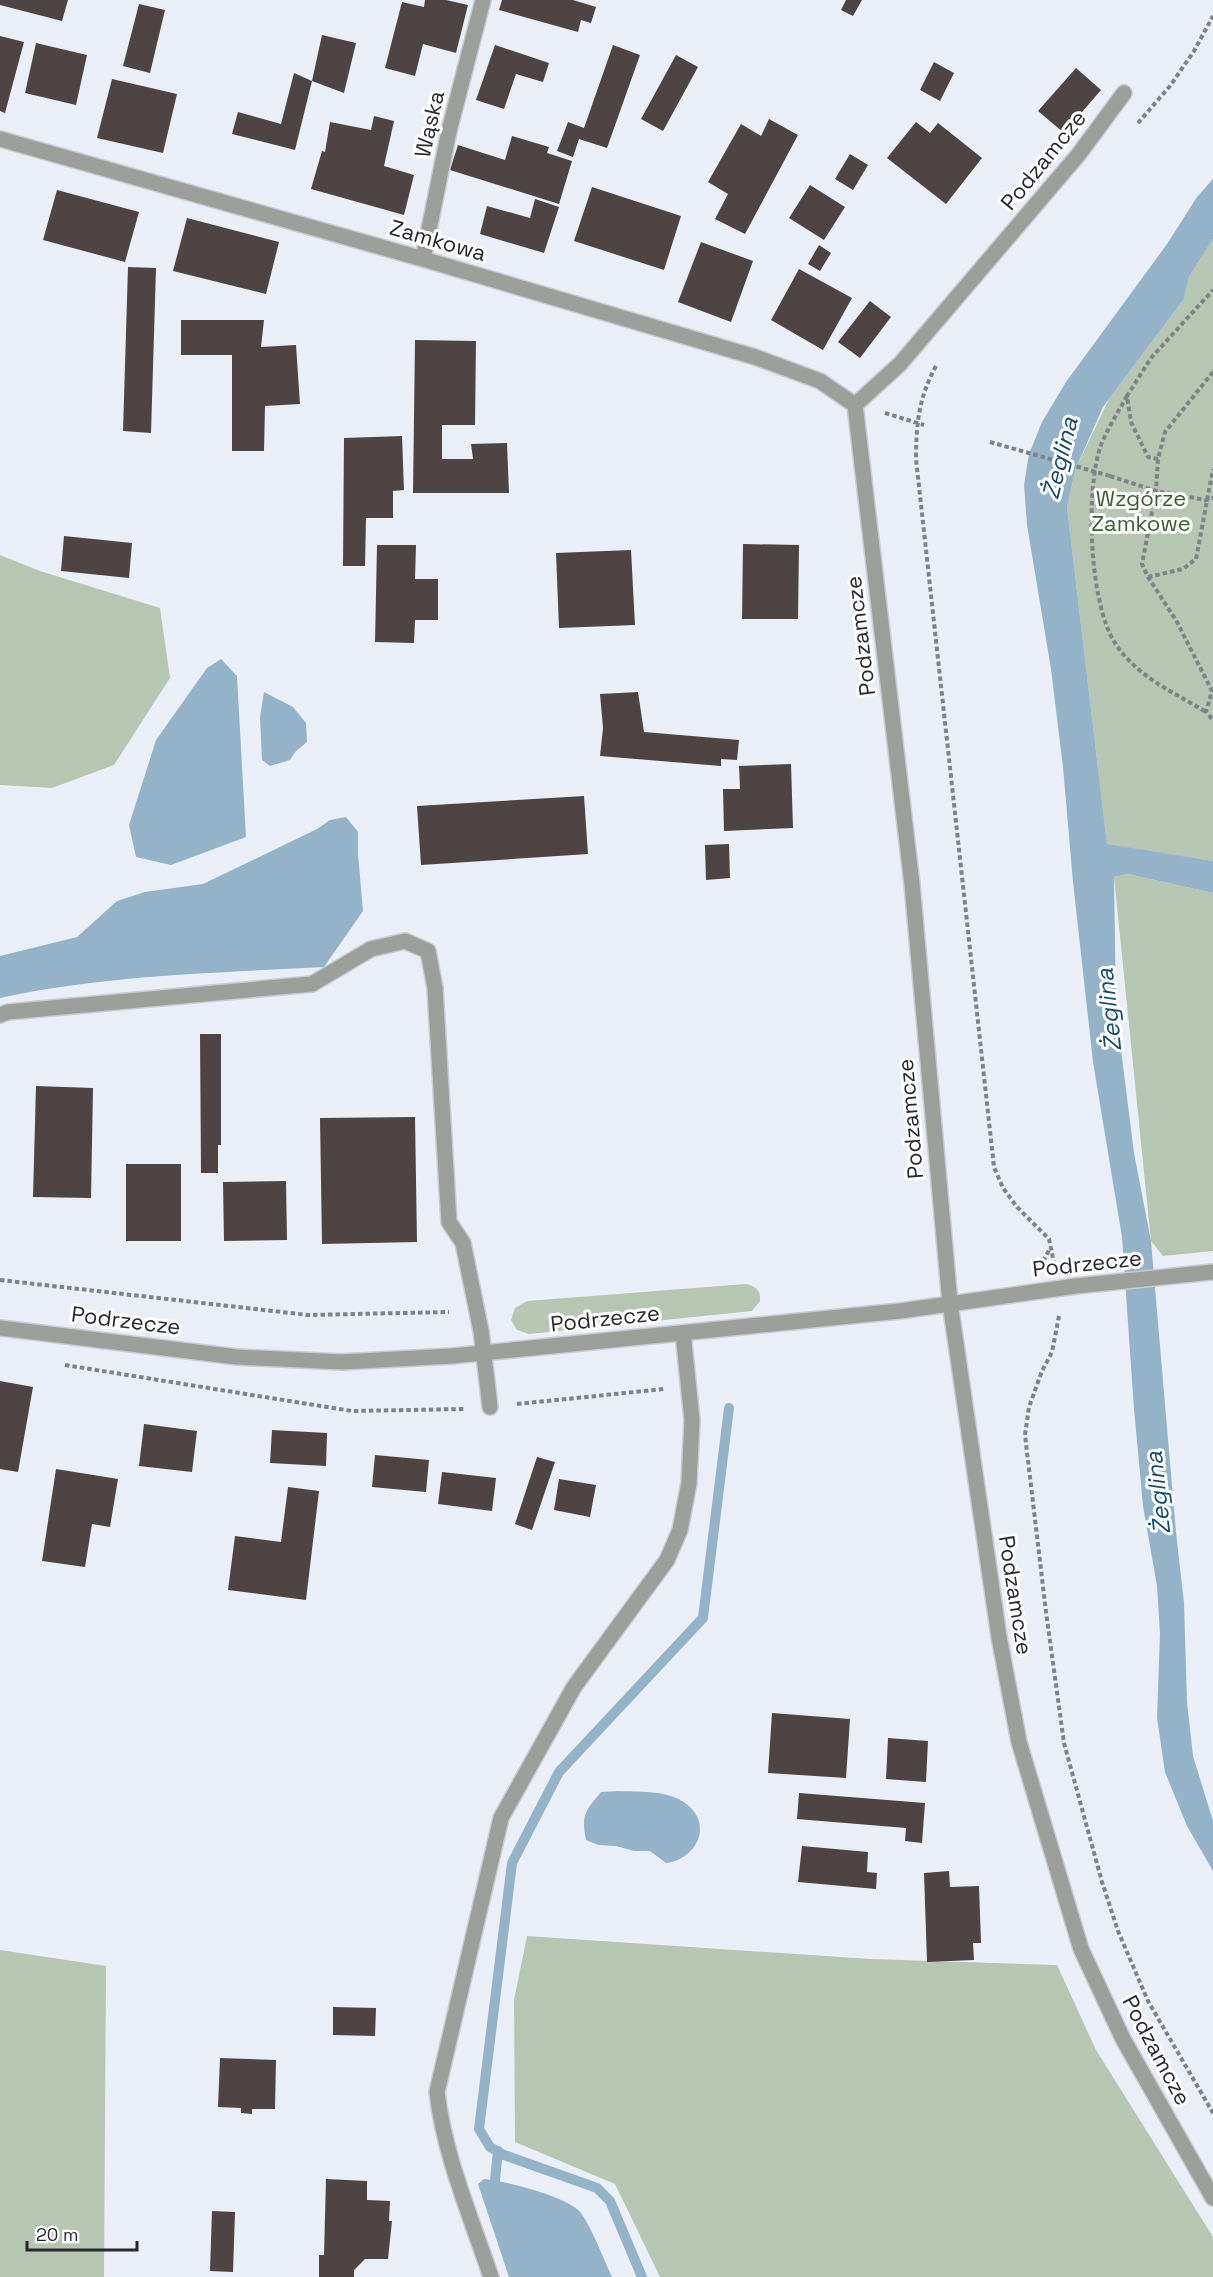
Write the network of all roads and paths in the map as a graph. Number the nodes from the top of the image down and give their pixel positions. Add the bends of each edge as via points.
1 (483, 0) edge
2 (1124, 93) dead end
3 (0, 139) edge
4 (423, 259) junction
5 (1213, 290) edge
6 (1213, 372) edge
7 (1127, 396) junction
8 (855, 405) junction
9 (916, 422) junction
10 (924, 425) dead end
11 (990, 442) dead end
12 (1158, 459) junction
13 (1213, 469) edge
14 (1156, 491) junction
15 (1213, 498) edge
16 (1206, 500) junction
17 (1148, 577) junction
18 (1206, 712) junction
19 (1213, 720) edge
20 (0, 1015) edge
21 (1206, 1273) edge
22 (0, 1280) edge
23 (1057, 1288) junction
24 (951, 1303) junction
25 (477, 1311) junction
26 (0, 1328) edge
27 (683, 1333) junction
28 (484, 1353) junction
29 (59, 1364) dead end
30 (689, 1386) junction
31 (490, 1407) junction
32 (1213, 2113) edge
33 (1213, 2198) edge
34 (491, 2277) edge

1 - 4 street, Wąska via 449,131
2 - 8 street, Podzamcze via 1079,154 908,355
3 - 4 street, Zamkowa
4 - 8 street, Zamkowa via 755,357 820,381
5 - 7 path via 1151,358
6 - 12 path via 1165,432
7 - 12 path via 1131,422 1148,458
7 - 18 path via 1101,445 1091,495 1092,553 1102,611 1114,642 1140,672
8 - 9 path
8 - 24 street, Podzamcze via 912,884
9 - 10 path
9 - 23 path via 917,470 994,1167 1017,1207 1049,1239
11 - 14 path, bridge
12 - 14 path
13 - 16 path
14 - 16 path
14 - 17 path via 1142,564
15 - 16 path
16 - 17 path via 1196,559 1183,569
17 - 18 path via 1177,622 1212,691
18 - 19 path
20 - 25 street via 312,984 371,949 405,941 428,951 435,988 449,1222 463,1243
21 - 23 street, Podrzecze
22 - 25 path via 308,1315
23 - 24 street, Podrzecze
23 - 32 path via 1057,1334 1029,1407 1025,1435 1064,1743 1118,1931 1148,2001
24 - 27 street, Podrzecze
24 - 33 street, Podzamcze via 999,1636 1019,1742 1047,1839 1082,1948 1118,2029
25 - 28 street
26 - 28 street, Podrzecze via 237,1357 342,1362
27 - 28 street, Podrzecze
27 - 30 street
28 - 31 street
29 - 31 path via 352,1411
30 - 31 path
30 - 34 street via 689,1472 680,1530 667,1560 574,1687 501,1818 437,2092 445,2139

